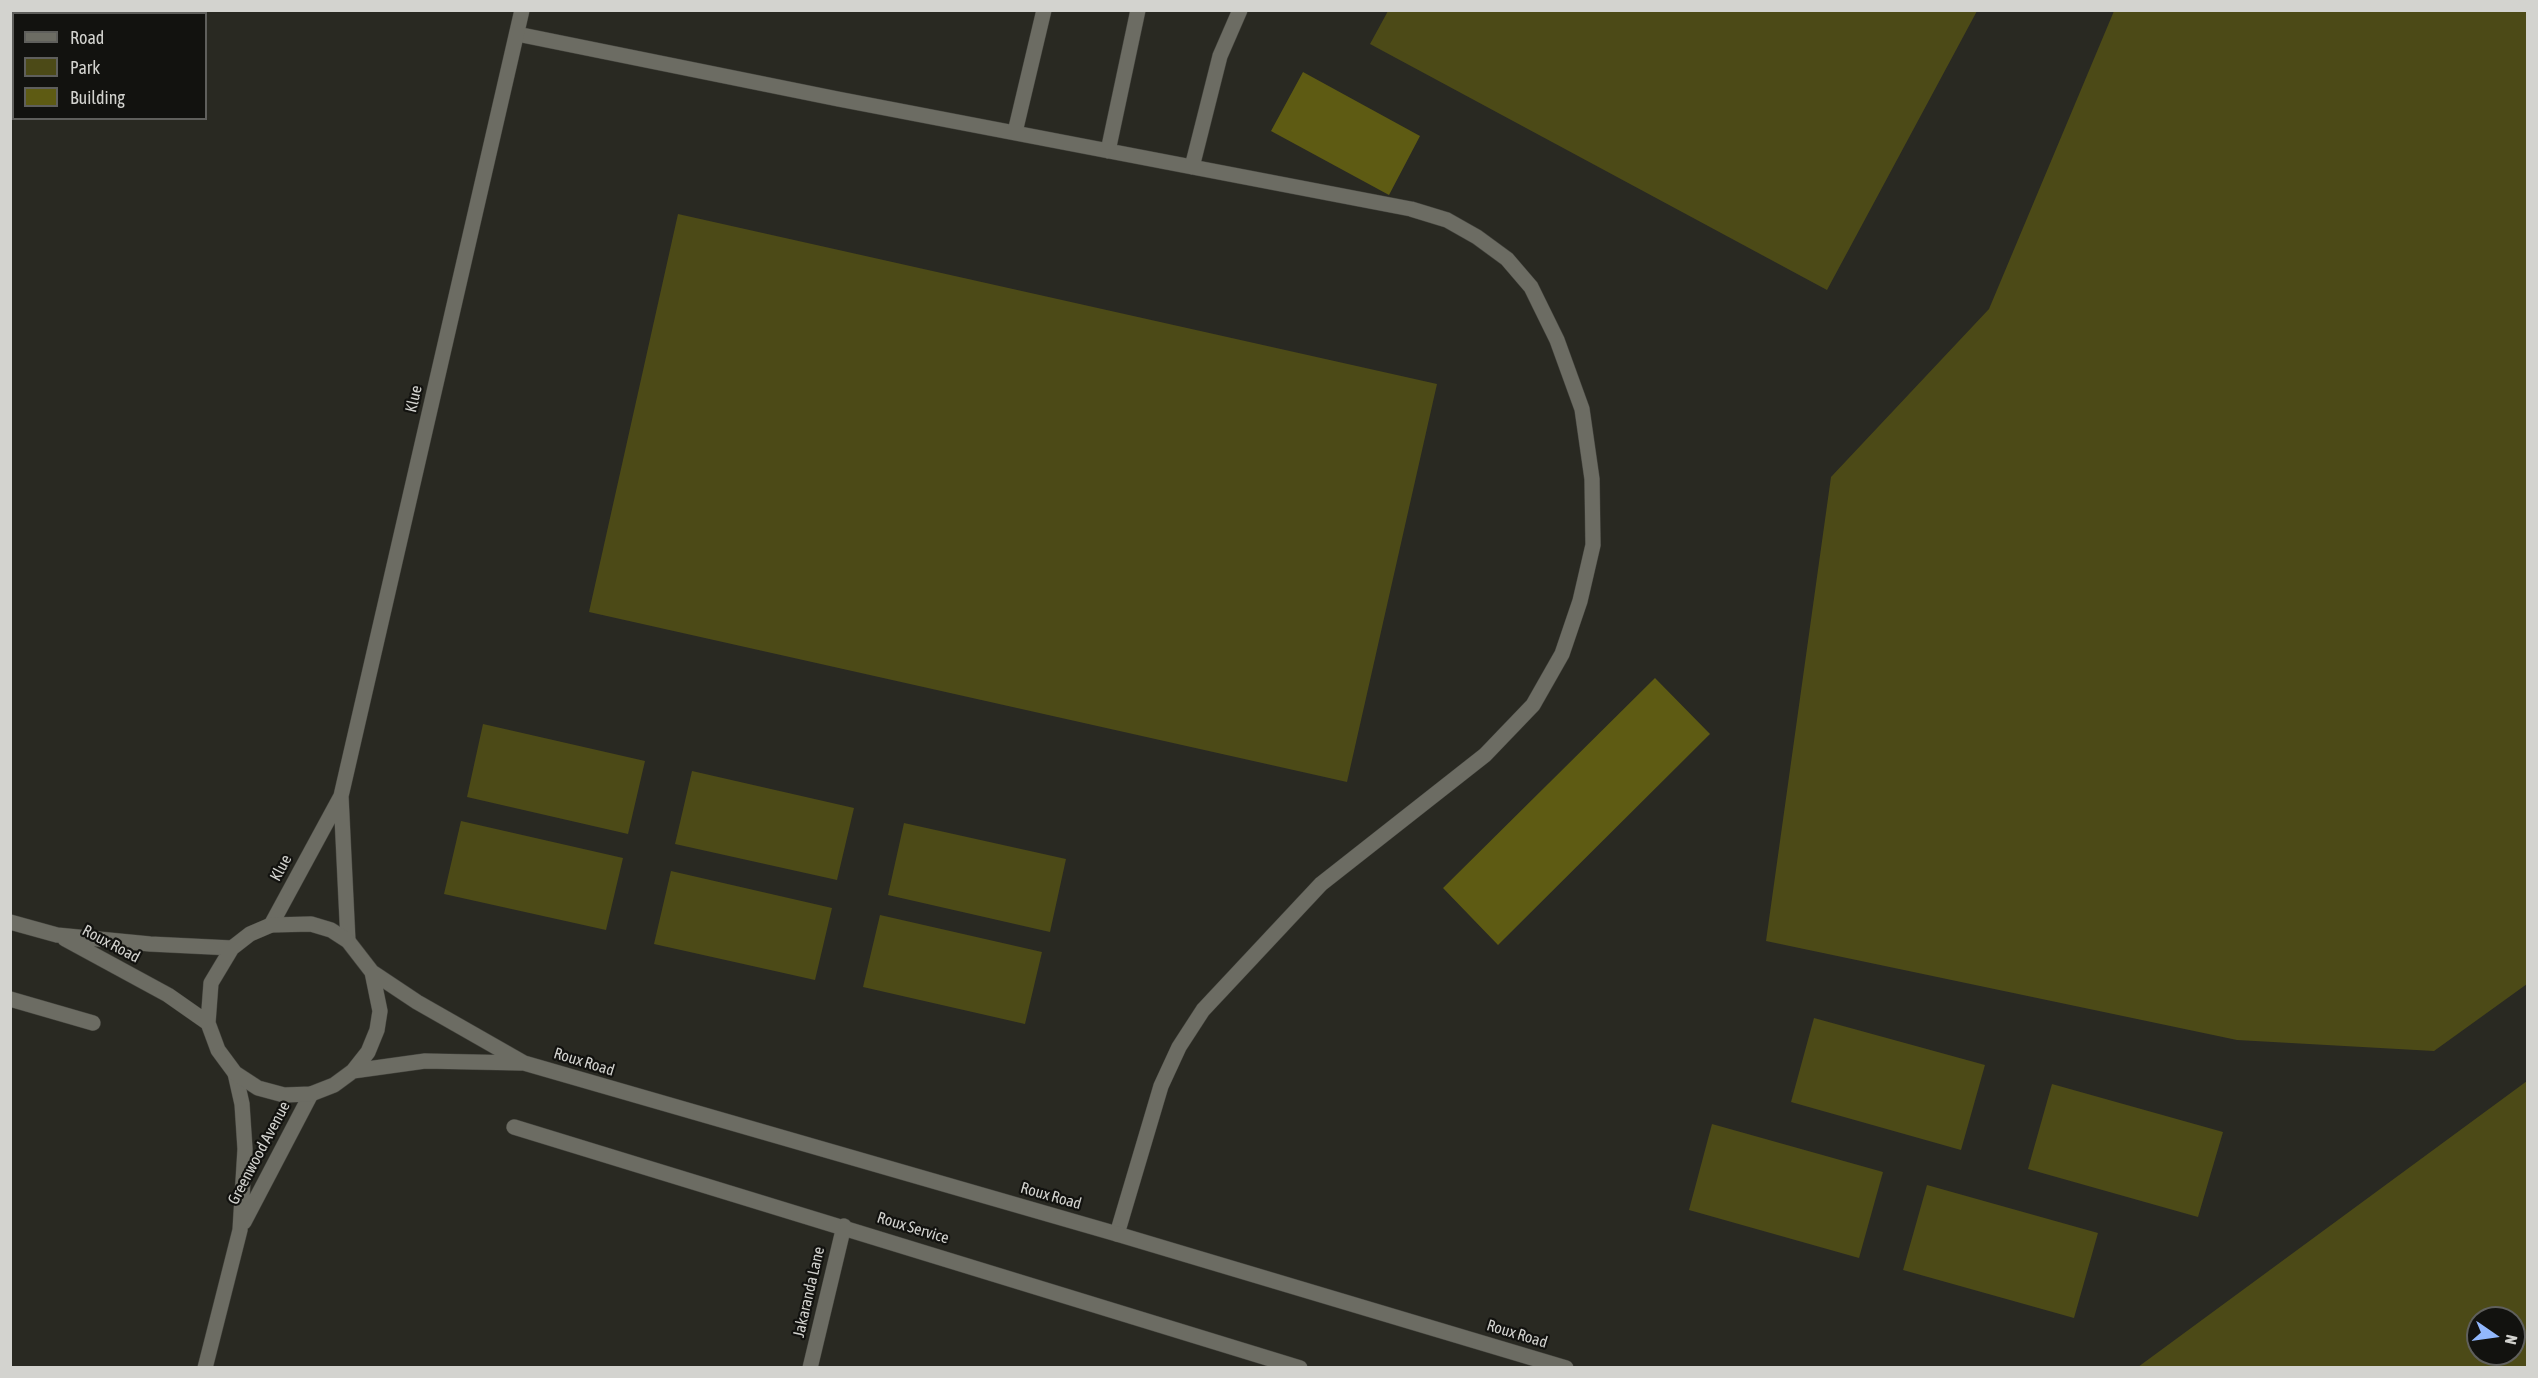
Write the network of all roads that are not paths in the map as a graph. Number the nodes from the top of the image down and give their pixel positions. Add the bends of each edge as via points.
1 (522, 10) edge
2 (1044, 10) edge
3 (1138, 10) edge
4 (1240, 10) edge
5 (517, 34) junction
6 (1015, 132) junction
7 (1108, 151) junction
8 (1192, 167) junction
9 (340, 796) junction
10 (10, 922) edge
11 (271, 925) junction
12 (57, 935) junction
13 (348, 941) junction
14 (232, 948) junction
15 (372, 972) junction
16 (10, 999) edge
17 (93, 1023) dead end
18 (208, 1023) junction
19 (524, 1063) junction
20 (353, 1071) junction
21 (235, 1073) junction
22 (311, 1094) junction
23 (514, 1127) dead end
24 (844, 1226) junction
25 (240, 1230) junction
26 (1117, 1234) junction
27 (205, 1368) edge
28 (810, 1368) edge
29 (1299, 1368) edge
30 (1566, 1368) edge

1 - 5 street, Klue
2 - 6 street
3 - 7 street
4 - 8 street via 1220,56
5 - 6 street
5 - 9 street, Klue
6 - 7 street
7 - 8 street
8 - 26 street via 1411,209 1447,220 1507,259 1531,287 1557,340 1582,409 1592,478 1593,545 1562,654 1533,705 1485,756 1321,884 1203,1010 1179,1047 1161,1086
9 - 11 street, Klue
9 - 13 street, Klue
10 - 12 street, Roux Road
11 - 13 street via 311,924
11 - 14 street
12 - 14 street, Roux Road
12 - 18 street, Roux Road via 168,996
13 - 15 street
14 - 18 street via 211,982
15 - 19 street, Roux Road via 451,1023
15 - 20 street via 380,1011 377,1030 368,1052
16 - 17 street
18 - 21 street via 218,1050
19 - 20 street, Roux Road via 425,1061
19 - 26 street, Roux Road
20 - 22 street
21 - 22 street via 258,1088 284,1095
21 - 25 street, Greenwood Avenue via 245,1149
22 - 25 street, Greenwood Avenue
23 - 24 street, Roux Service
24 - 28 street, Jakaranda Lane
24 - 29 street, Roux Service
25 - 27 street, Greenwood Avenue
26 - 30 street, Roux Road

